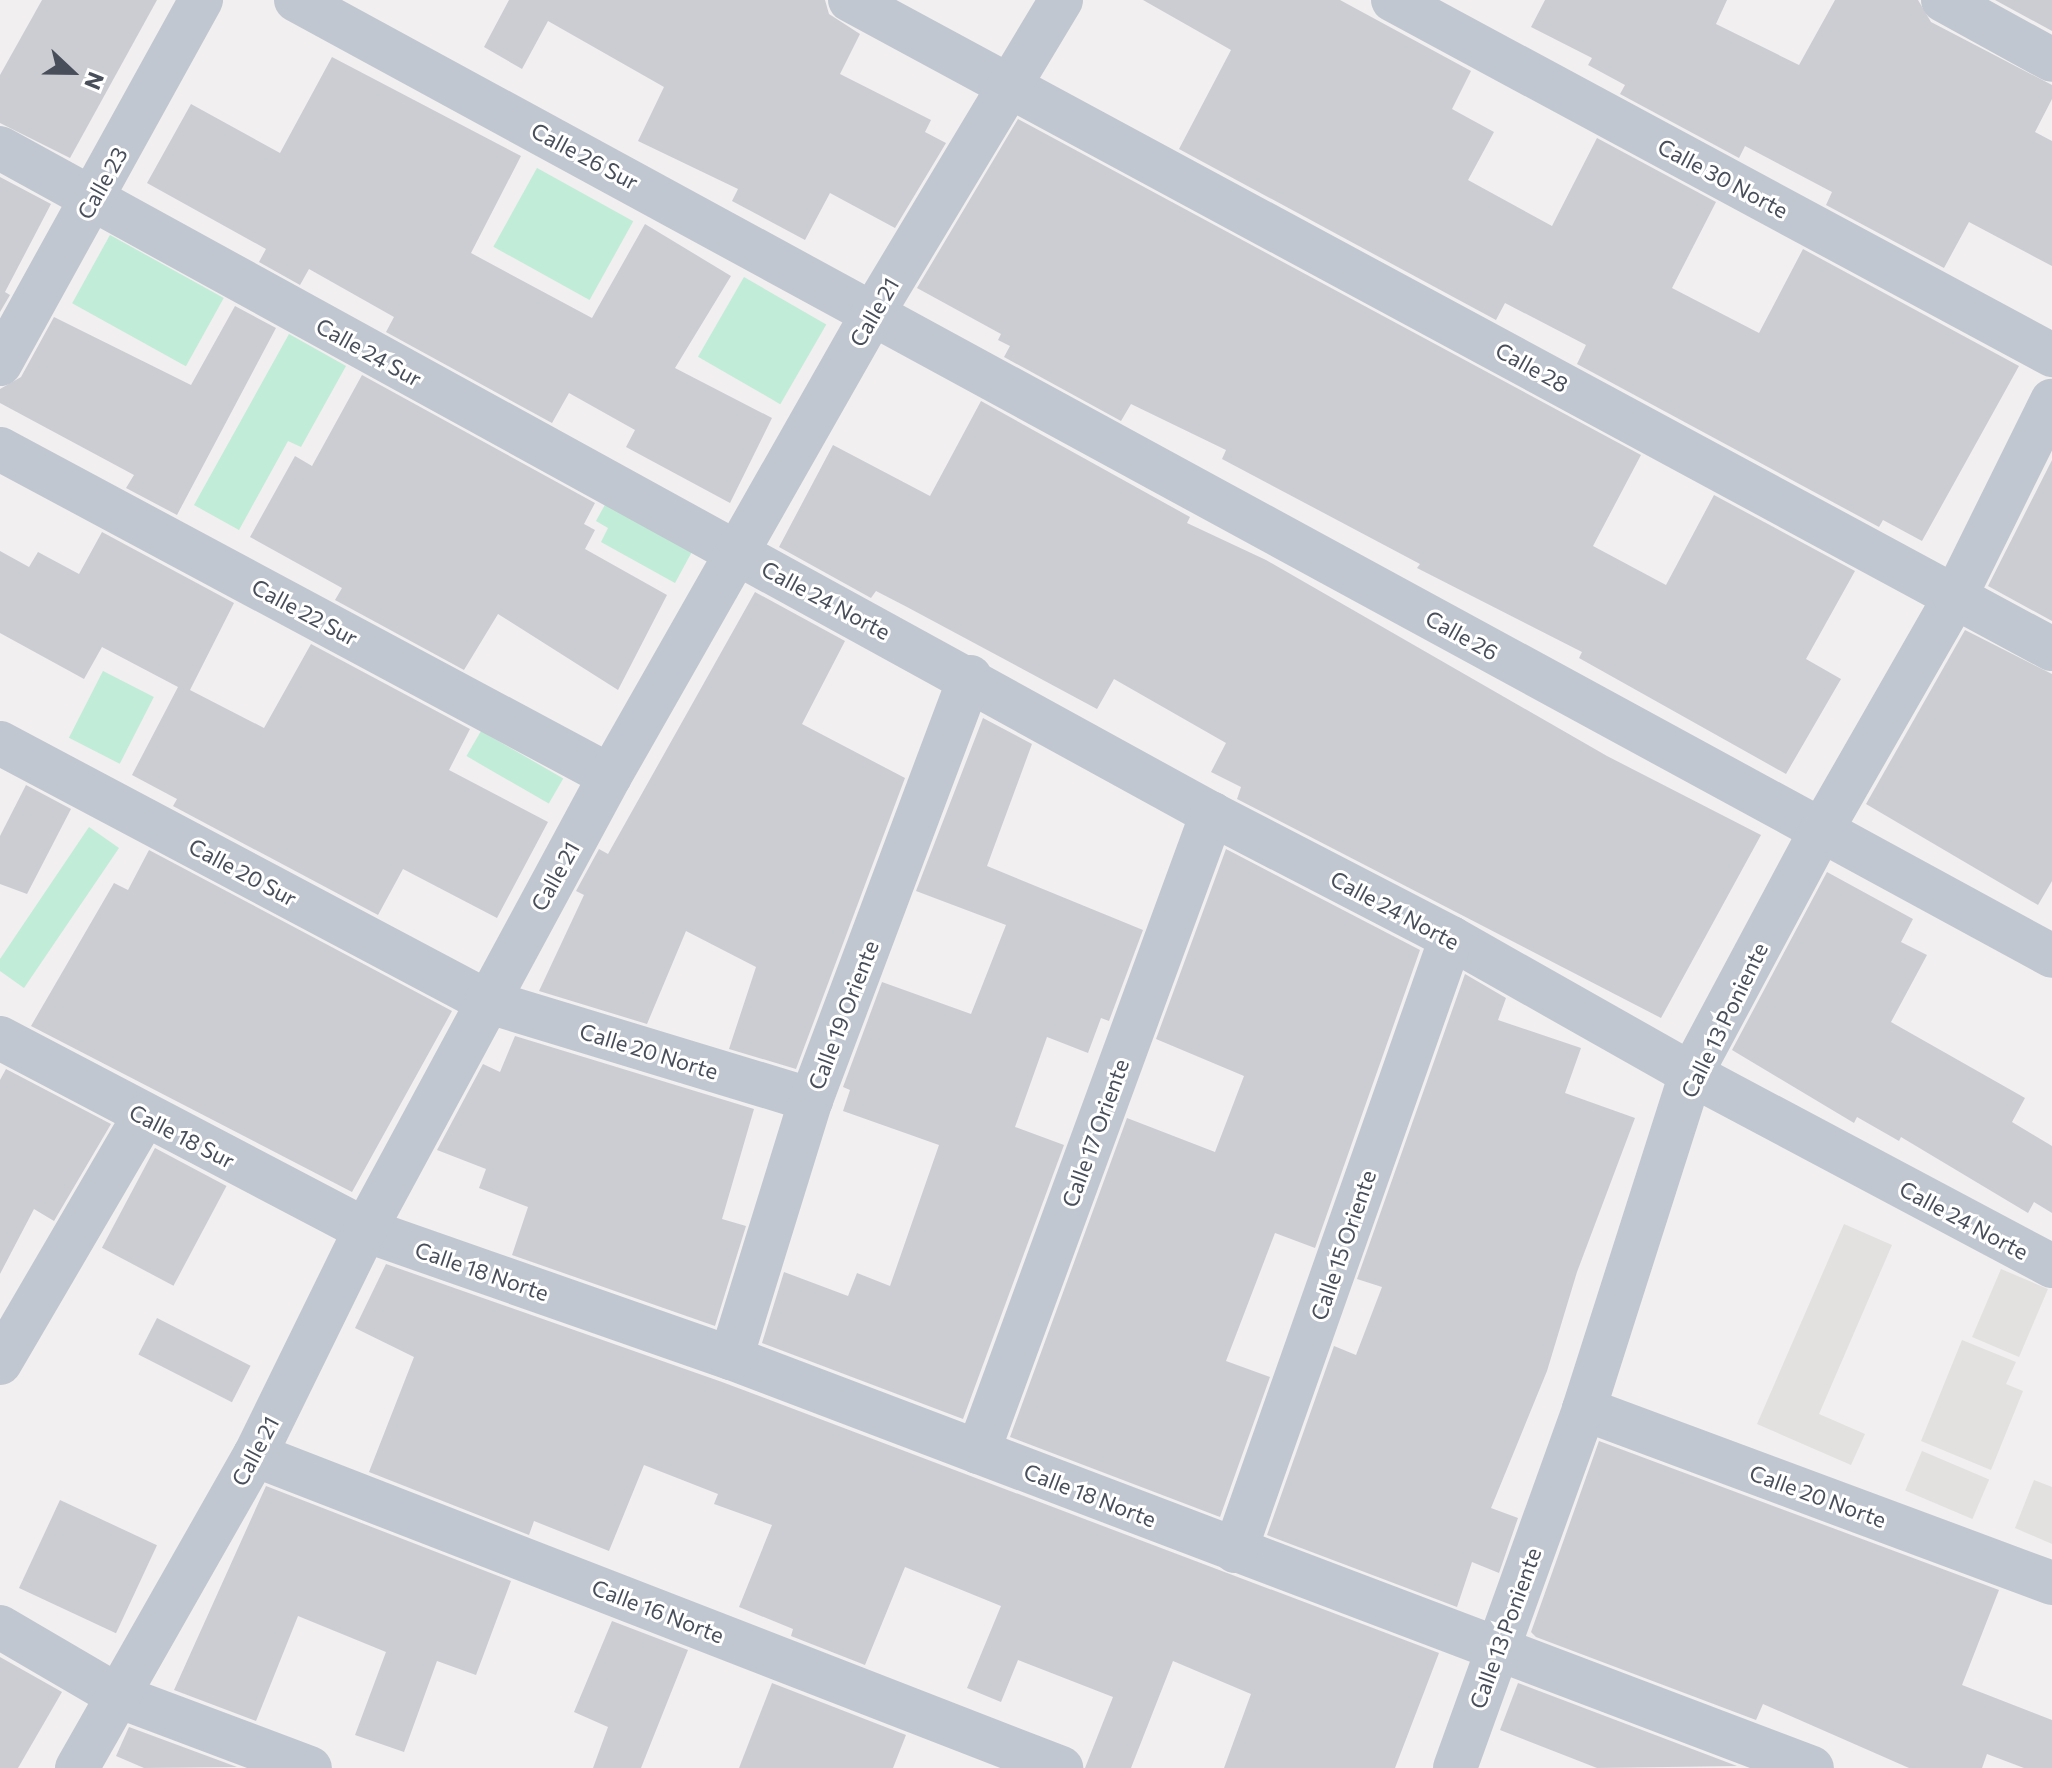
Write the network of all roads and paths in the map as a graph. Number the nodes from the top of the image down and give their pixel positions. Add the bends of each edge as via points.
1 (201, 0) edge
2 (296, 0) edge
3 (850, 0) edge
4 (1061, 0) edge
5 (1393, 0) edge
6 (1943, 0) edge
7 (2052, 60) edge
8 (1013, 85) junction
9 (0, 148) edge
10 (93, 201) junction
11 (873, 313) junction
12 (2052, 355) edge
13 (0, 364) edge
14 (2052, 401) edge
15 (0, 449) edge
16 (738, 554) junction
17 (1955, 597) junction
18 (2052, 649) edge
19 (970, 677) junction
20 (0, 743) edge
21 (610, 776) junction
22 (1212, 814) junction
23 (1821, 831) junction
24 (1451, 938) junction
25 (2052, 956) edge
26 (486, 1001) junction
27 (0, 1038) edge
28 (1691, 1074) junction
29 (811, 1100) junction
30 (144, 1117) junction
31 (365, 1230) junction
32 (2052, 1266) edge
33 (5, 1344) edge
34 (731, 1358) junction
35 (1584, 1409) junction
36 (978, 1452) junction
37 (255, 1455) junction
38 (1235, 1551) junction
39 (2052, 1583) edge
40 (0, 1627) edge
41 (1497, 1650) junction
42 (118, 1696) junction
43 (77, 1768) edge
44 (310, 1768) edge
45 (1061, 1768) edge
46 (1455, 1768) edge
47 (1812, 1768) edge

1 - 10 street, Calle 23
2 - 11 street, Calle 26 Sur
3 - 8 street, Calle 28
4 - 8 street, Calle 21
5 - 12 street, Calle 30 Norte
6 - 7 street
8 - 11 street, Calle 21
8 - 17 street, Calle 28
9 - 10 street, Calle 24 Sur
10 - 13 street, Calle 23
10 - 16 street, Calle 24 Sur
11 - 16 street, Calle 21
11 - 23 street, Calle 26
14 - 17 street, Calle 13 Poniente
15 - 21 street, Calle 22 Sur
16 - 19 street, Calle 24 Norte
16 - 21 street, Calle 21
17 - 18 street, Calle 28
17 - 23 street, Calle 13 Poniente
19 - 22 street, Calle 24 Norte
19 - 29 street, Calle 19 Oriente
20 - 26 street, Calle 20 Sur
21 - 26 street, Calle 21
22 - 24 street, Calle 24 Norte
22 - 36 street, Calle 17 Oriente
23 - 25 street, Calle 26
23 - 28 street, Calle 13 Poniente
24 - 28 street, Calle 24 Norte
24 - 38 street, Calle 15 Oriente
26 - 29 street, Calle 20 Norte
26 - 31 street, Calle 21
27 - 30 street, Calle 18 Sur
28 - 32 street, Calle 24 Norte
28 - 35 street, Calle 13 Poniente
29 - 34 street, Calle 19 Oriente
30 - 31 street, Calle 18 Sur
30 - 33 street
31 - 34 street, Calle 18 Norte
31 - 37 street, Calle 21
34 - 36 street, Calle 18 Norte
35 - 39 street, Calle 20 Norte
35 - 41 street, Calle 13 Poniente
36 - 38 street, Calle 18 Norte
37 - 42 street, Calle 21
37 - 45 street, Calle 16 Norte
38 - 41 street, Calle 18 Norte
40 - 42 street
41 - 46 street, Calle 13 Poniente
41 - 47 street, Calle 18 Norte
42 - 43 street, Calle 21
42 - 44 street

